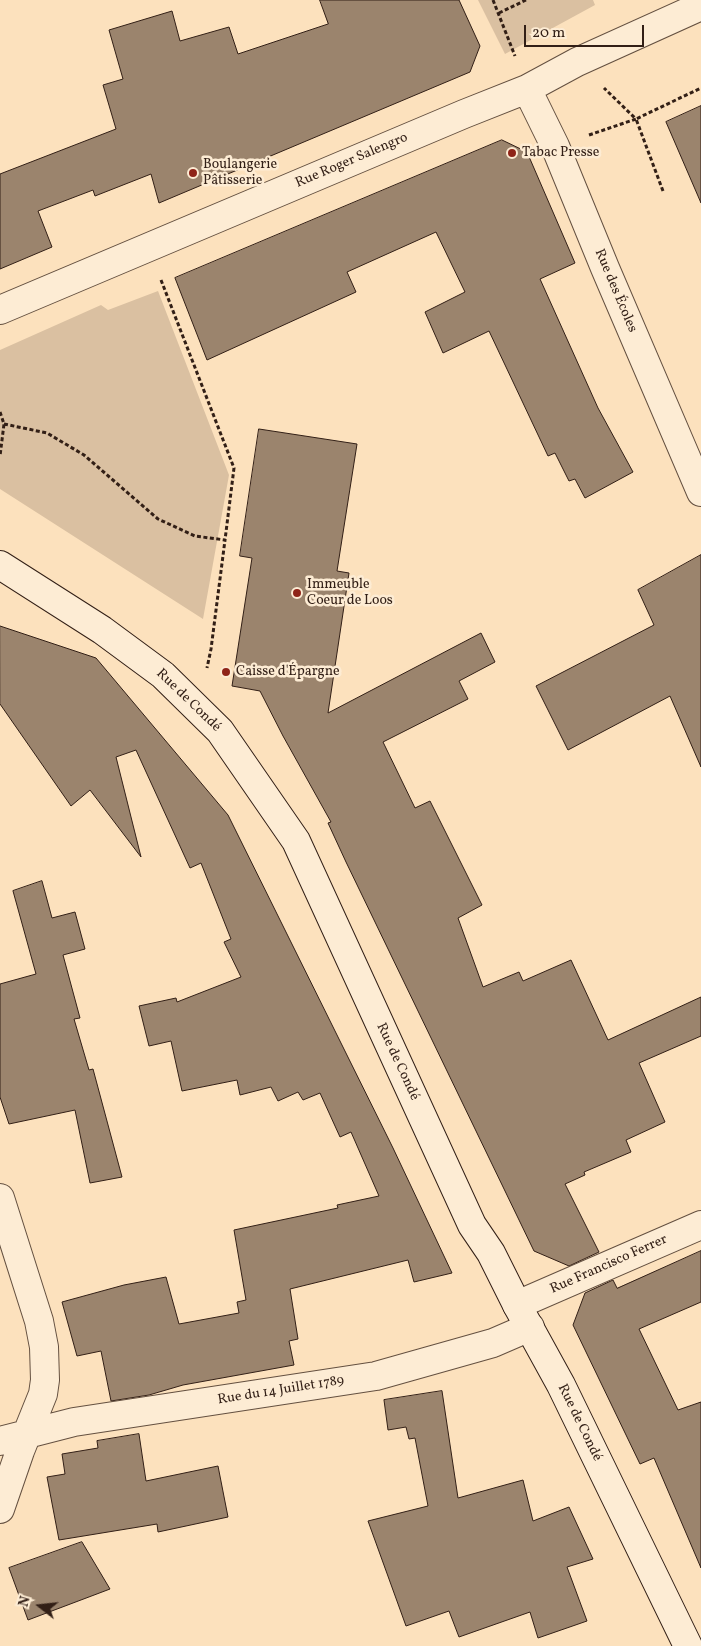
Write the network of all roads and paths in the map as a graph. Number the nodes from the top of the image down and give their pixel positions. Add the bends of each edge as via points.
1 (493, 0) edge
2 (526, 0) edge
3 (701, 6) edge
4 (499, 13) junction
5 (577, 62) junction
6 (701, 88) edge
7 (527, 89) junction
8 (636, 119) junction
9 (555, 146) junction
10 (663, 191) dead end
11 (148, 247) junction
12 (0, 310) edge
13 (0, 412) edge
14 (4, 424) junction
15 (0, 456) edge
16 (701, 492) edge
17 (224, 540) junction
18 (0, 565) edge
19 (197, 707) junction
20 (0, 1198) edge
21 (701, 1225) edge
22 (523, 1316) junction
23 (27, 1434) junction
24 (0, 1441) edge
25 (0, 1509) edge
26 (688, 1646) edge

1 - 4 path
2 - 4 path
3 - 5 street, Rue Roger Salengro
4 - 7 path
5 - 7 street, Rue Roger Salengro
5 - 8 path
6 - 8 path
7 - 9 street, Rue des Écoles
7 - 11 street, Rue Roger Salengro
8 - 9 path
8 - 10 path
9 - 16 street, Rue des Écoles
11 - 12 street, Rue Roger Salengro
11 - 17 path via 234,468
13 - 14 path
14 - 15 path
14 - 17 path via 47,432 84,455 158,519 195,536
17 - 19 path via 211,650
18 - 19 street, Rue de Condé via 102,630 163,675
19 - 22 street, Rue de Condé via 220,731 296,841 472,1225
20 - 23 street via 39,1321 44,1347 43,1394
21 - 22 street, Rue Francisco Ferrer
22 - 23 street, Rue du 14 Juillet 1789 via 493,1343 376,1376 74,1422
22 - 26 street, Rue de Condé via 561,1386
23 - 24 street, Rue du 14 Juillet 1789
23 - 25 street

